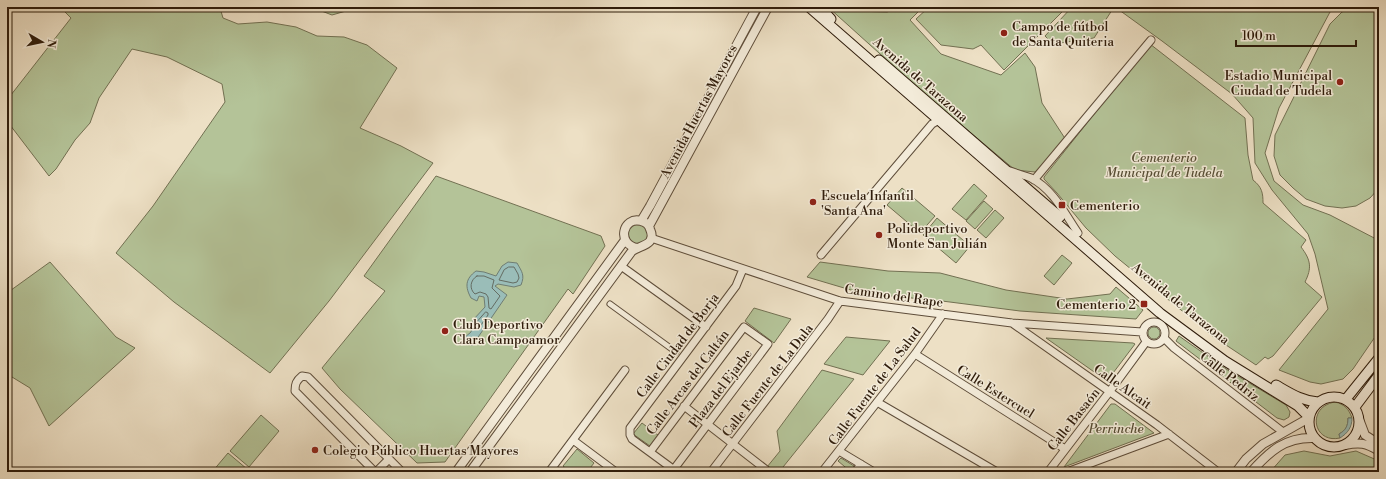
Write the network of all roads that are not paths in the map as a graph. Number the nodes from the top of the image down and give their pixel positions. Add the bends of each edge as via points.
1 (757, 7) edge
2 (768, 7) edge
3 (809, 7) edge
4 (820, 7) edge
5 (1151, 40) dead end
6 (939, 120) junction
7 (1006, 170) junction
8 (1034, 180) junction
9 (641, 221) junction
10 (649, 226) junction
11 (1078, 233) junction
12 (651, 238) junction
13 (625, 240) junction
14 (637, 248) junction
15 (820, 255) dead end
16 (621, 266) junction
17 (743, 269) junction
18 (840, 300) junction
19 (610, 304) dead end
20 (1156, 309) junction
21 (944, 314) junction
22 (1012, 323) junction
23 (1148, 323) junction
24 (1176, 325) junction
25 (706, 327) junction
26 (744, 327) joint
27 (1142, 332) junction
28 (1164, 337) junction
29 (1146, 342) junction
30 (676, 352) dead end
31 (914, 354) junction
32 (1379, 358) edge
33 (625, 370) dead end
34 (1379, 375) edge
35 (1110, 391) junction
36 (1346, 399) junction
37 (877, 402) junction
38 (1318, 402) junction
39 (684, 406) junction
40 (1355, 407) junction
41 (1309, 418) junction
42 (1359, 419) junction
43 (708, 424) junction
44 (1283, 432) junction
45 (1169, 434) junction
46 (630, 435) joint
47 (1314, 438) junction
48 (574, 440) junction
49 (732, 444) junction
50 (1379, 444) edge
51 (1345, 445) junction
52 (1065, 449) junction
53 (839, 451) junction
54 (1379, 451) edge
55 (650, 452) junction
56 (389, 459) junction
57 (861, 464) junction
58 (675, 471) edge
59 (376, 472) edge
60 (402, 472) edge
61 (456, 472) edge
62 (470, 472) edge
63 (549, 472) edge
64 (616, 472) edge
65 (711, 472) edge
66 (769, 472) edge
67 (822, 472) edge
68 (855, 472) edge
69 (874, 472) edge
70 (997, 472) edge
71 (1048, 472) edge
72 (1067, 472) edge
73 (1218, 472) edge
74 (1236, 472) edge
75 (1251, 472) edge

1 - 9 street, Avenida Huertas Mayores
2 - 10 street, Avenida Huertas Mayores
3 - 6 main road, Avenida de Tarazona
4 - 7 main road, Avenida de Tarazona
5 - 8 street
6 - 15 street, Avenida de Tarazona via 932,124
6 - 20 main road, Avenida de Tarazona
7 - 8 street, Avenida de Tarazona
7 - 11 main road, Avenida de Tarazona
8 - 11 street, Avenida de Tarazona via 1057,201
9 - 10 street
9 - 13 street via 632,221 628,224 624,232
10 - 12 street
11 - 38 main road, Avenida de Tarazona via 1185,327 1227,357 1296,397
12 - 14 street via 646,246
12 - 17 street, Camino del Rape
13 - 14 street via 630,246
13 - 61 street
14 - 16 street
16 - 25 street
16 - 62 street
17 - 18 street, Camino del Rape
17 - 25 street, Calle Ciudad de Borja via 736,286
18 - 21 street, Camino del Rape
18 - 49 street, Calle Fuente de La Dula
19 - 30 street
20 - 23 street, Avenida de Tarazona
20 - 24 main road, Avenida de Tarazona
21 - 22 street, Camino del Rape
21 - 31 street, Calle Fuente de La Salud
22 - 27 street, Camino del Rape
22 - 35 street, Calle Alcait
23 - 27 street, Avenida de Tarazona
23 - 28 street via 1155,321 1162,324
24 - 28 street, Avenida de Tarazona
24 - 41 main road, Avenida de Tarazona via 1225,361 1298,406
25 - 46 street, Calle Ciudad de Borja via 630,428
26 - 39 street, Calle Arcas del Caltán
26 - 43 street, Plaza del Ejarbe via 768,344
27 - 29 street
28 - 29 street, Avenida de Tarazona via 1156,344
28 - 44 street, Calle Pedriz via 1174,348
29 - 35 street, Calle Basaón
31 - 37 street, Calle Fuente de La Salud
31 - 52 street, Calle Estercuel
32 - 36 main road
33 - 48 street
34 - 40 main road
35 - 45 street, Calle Alcait
35 - 52 street, Calle Basaón
36 - 38 main road via 1332,396
36 - 40 main road
37 - 53 street, Calle Fuente de La Salud
37 - 70 street
38 - 41 main road
39 - 43 street
39 - 55 street, Calle Arcas del Caltán
40 - 42 main road
41 - 44 street
41 - 47 main road
42 - 50 street via 1365,435
42 - 51 main road via 1357,434
43 - 49 street
43 - 58 street, Plaza del Ejarbe
44 - 74 street via 1263,444
45 - 72 street
45 - 73 street, Calle Alcait
46 - 55 street, Calle Arcas del Caltán
47 - 51 main road via 1328,446
47 - 75 street via 1296,438 1284,444 1270,452
48 - 63 street
48 - 64 street
49 - 65 street, Calle Fuente de La Dula
49 - 66 street
51 - 54 street via 1368,444
52 - 71 street, Calle Basaón
53 - 57 street
53 - 67 street, Calle Fuente de La Salud
55 - 58 street, Calle Arcas del Caltán
56 - 59 street
56 - 59 street via 308,377 302,376 297,380 294,385 295,391
56 - 60 street
57 - 68 street
57 - 69 street

